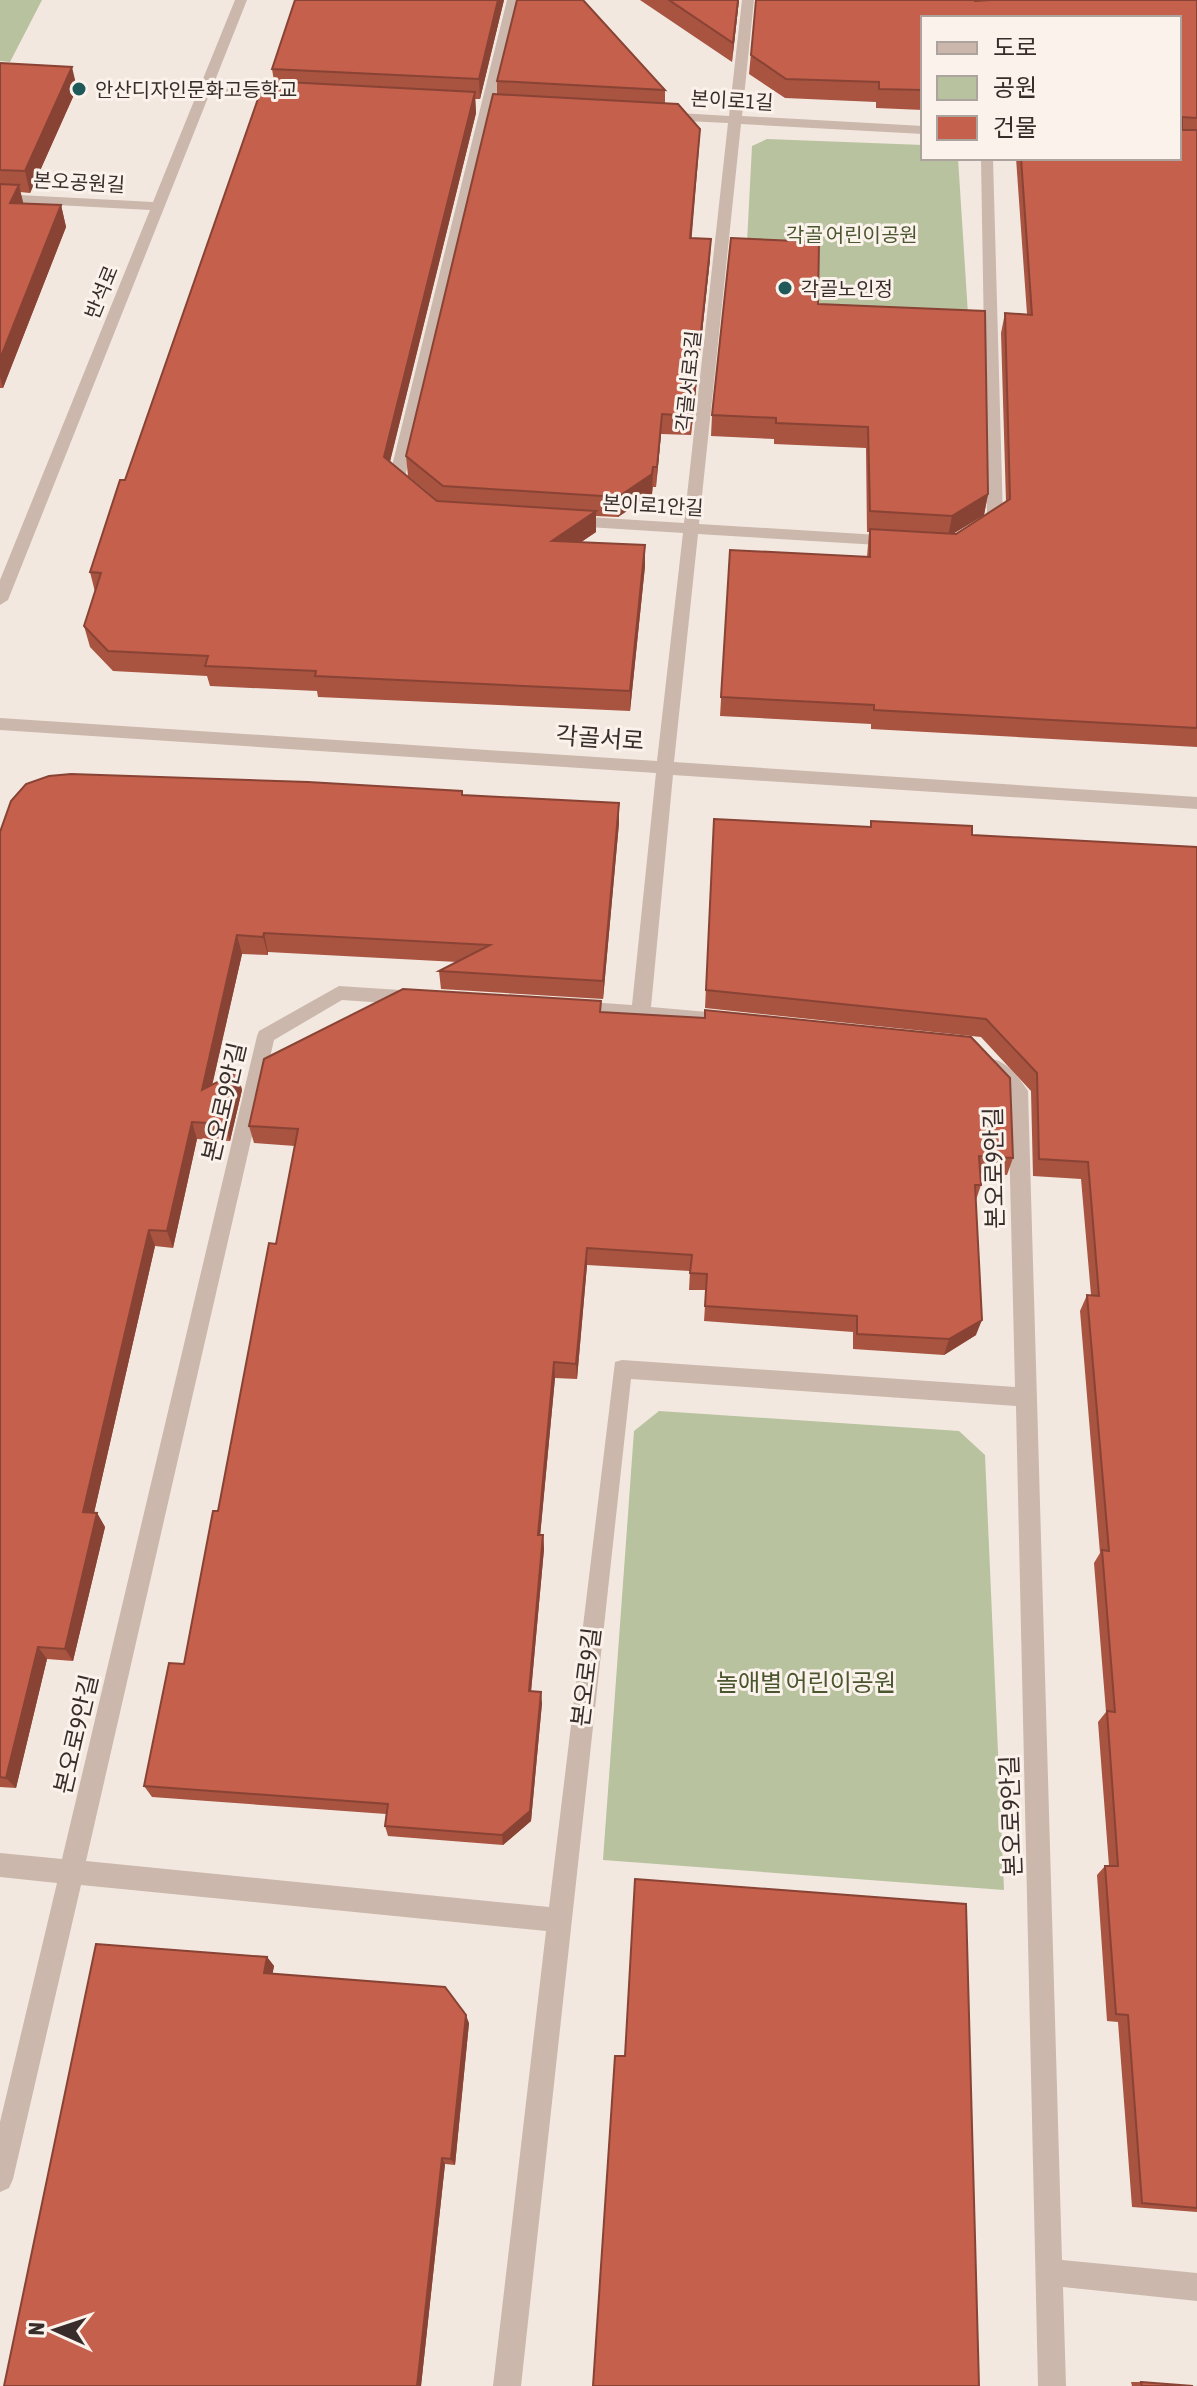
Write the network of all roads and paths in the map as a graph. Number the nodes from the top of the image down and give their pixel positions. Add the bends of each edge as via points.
1 (241, 0) edge
2 (513, 0) edge
3 (748, 0) edge
4 (203, 91) junction
5 (297, 97) edge
6 (471, 106) edge
7 (487, 107) junction
8 (503, 108) edge
9 (643, 115) edge
10 (737, 120) junction
11 (921, 130) edge
12 (987, 160) edge
13 (0, 198) edge
14 (156, 206) junction
15 (418, 496) edge
16 (550, 520) edge
17 (691, 527) junction
18 (973, 532) edge
19 (906, 542) edge
20 (0, 600) edge
21 (0, 724) edge
22 (665, 766) junction
23 (1197, 803) edge
24 (434, 999) edge
25 (546, 1006) edge
26 (641, 1012) junction
27 (752, 1023) edge
28 (973, 1045) edge
29 (1026, 1397) junction
30 (0, 1865) edge
31 (71, 1872) junction
32 (558, 1920) junction
33 (0, 2179) edge
34 (1050, 2272) junction
35 (1197, 2287) edge
36 (507, 2386) edge
37 (1052, 2386) edge

1 - 4 street, 반석로
2 - 7 street
3 - 10 street, 각골서로3길
4 - 5 street
4 - 14 street, 반석로
6 - 7 street
7 - 8 street
7 - 15 street via 397,478
9 - 10 street, 본이로1길
10 - 11 street, 본이로1길
10 - 17 street, 각골서로3길
12 - 18 street via 995,519
13 - 14 street, 본오공원길
14 - 20 street, 반석로
16 - 17 street, 본이로1안길
17 - 19 street, 본이로1안길
17 - 22 street, 각골서로3길
21 - 22 street, 각골서로
22 - 23 street, 각골서로
22 - 26 street, 각골서로3길
24 - 31 street, 본오로9안길 via 339,993 266,1036
25 - 26 street
26 - 27 street
28 - 29 street, 본오로9안길 via 1018,1091
29 - 32 street, 본오로9길 via 622,1369
29 - 34 street, 본오로9안길
30 - 31 street
31 - 32 street
31 - 33 street, 본오로9안길
32 - 36 street, 본오로9길
34 - 35 street
34 - 37 street, 본오로9안길

